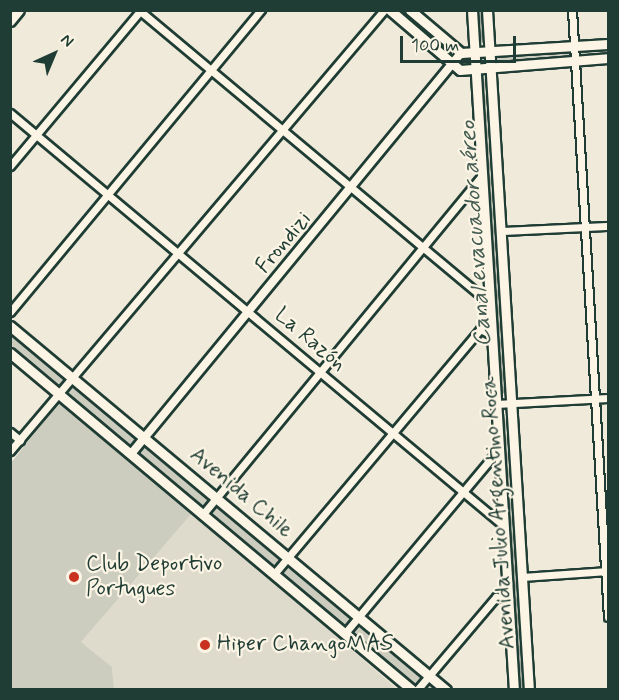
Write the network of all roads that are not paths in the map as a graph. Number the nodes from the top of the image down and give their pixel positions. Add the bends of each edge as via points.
1 (19, 10) edge
2 (261, 10) edge
3 (384, 10) edge
4 (390, 10) edge
5 (410, 10) edge
6 (472, 10) edge
7 (487, 10) edge
8 (572, 10) edge
9 (140, 11) edge
10 (10, 21) edge
11 (609, 44) edge
12 (574, 47) junction
13 (490, 52) junction
14 (461, 53) junction
15 (475, 53) junction
16 (609, 58) edge
17 (575, 60) junction
18 (490, 66) junction
19 (454, 67) junction
20 (476, 69) junction
21 (211, 70) junction
22 (10, 113) edge
23 (283, 130) junction
24 (37, 135) junction
25 (10, 166) edge
26 (482, 176) junction
27 (353, 189) junction
28 (108, 194) junction
29 (609, 226) edge
30 (585, 227) junction
31 (501, 231) junction
32 (423, 248) junction
33 (179, 253) junction
34 (490, 303) junction
35 (10, 312) edge
36 (250, 313) junction
37 (10, 326) edge
38 (492, 335) junction
39 (10, 353) edge
40 (320, 372) junction
41 (73, 378) junction
42 (60, 394) junction
43 (609, 398) edge
44 (596, 399) junction
45 (496, 404) junction
46 (511, 404) junction
47 (10, 432) edge
48 (393, 433) junction
49 (145, 438) junction
50 (20, 440) junction
51 (499, 449) junction
52 (10, 452) edge
53 (131, 454) junction
54 (462, 492) junction
55 (216, 498) junction
56 (203, 514) junction
57 (504, 526) junction
58 (288, 558) junction
59 (607, 571) edge
60 (274, 574) junction
61 (522, 577) junction
62 (508, 599) junction
63 (358, 616) junction
64 (609, 617) edge
65 (345, 633) junction
66 (429, 675) junction
67 (412, 690) edge
68 (417, 690) edge
69 (446, 690) edge
70 (514, 690) edge
71 (529, 690) edge

1 - 10 main road
2 - 21 street
3 - 23 street
4 - 19 main road
5 - 14 main road
6 - 15 main road, Avenida Julio Argentino Roca
7 - 13 main road, Avenida Julio Argentino Roca
8 - 12 street
9 - 21 street
9 - 24 street
11 - 12 main road
12 - 13 main road
12 - 17 street
13 - 15 main road
13 - 18 main road, Avenida Julio Argentino Roca
14 - 15 main road
14 - 19 street, Frondizi
15 - 20 main road, Avenida Julio Argentino Roca
16 - 17 main road
17 - 18 main road
17 - 30 street
18 - 20 main road
18 - 31 main road, Avenida Julio Argentino Roca
19 - 20 main road
19 - 27 street, Frondizi
20 - 26 main road, Avenida Julio Argentino Roca
21 - 23 street
21 - 28 street
22 - 24 street, La Razón
23 - 27 street
23 - 33 street
24 - 25 street
24 - 28 street, La Razón
26 - 32 street
26 - 34 main road, Avenida Julio Argentino Roca
27 - 32 street
27 - 36 street, Frondizi
28 - 33 street, La Razón
28 - 35 street
29 - 30 street
30 - 31 street
30 - 44 street
31 - 46 main road, Avenida Julio Argentino Roca
32 - 34 street
32 - 40 street
33 - 36 street, La Razón
33 - 41 street
34 - 38 main road, Avenida Julio Argentino Roca
36 - 40 street, La Razón
36 - 49 street, Frondizi
37 - 41 main road, Avenida Chile
38 - 45 main road, Avenida Julio Argentino Roca
38 - 48 street via 480,329
39 - 42 main road, Avenida Chile
40 - 48 street, La Razón
40 - 55 street
41 - 42 street
41 - 49 main road, Avenida Chile
42 - 50 street
42 - 53 main road, Avenida Chile
43 - 44 street
44 - 46 street
44 - 59 street
45 - 46 street
45 - 51 main road, Avenida Julio Argentino Roca
46 - 61 main road, Avenida Julio Argentino Roca
47 - 50 street
48 - 54 street, La Razón
48 - 58 street
49 - 53 street, Frondizi
49 - 55 main road, Avenida Chile
50 - 52 street
51 - 54 street
51 - 57 main road, Avenida Julio Argentino Roca
53 - 56 main road, Avenida Chile
54 - 57 street, La Razón
54 - 63 street
55 - 56 street
55 - 58 main road, Avenida Chile
56 - 60 main road, Avenida Chile
57 - 62 main road, Avenida Julio Argentino Roca
58 - 60 street
58 - 63 main road, Avenida Chile
59 - 61 street
59 - 64 street
60 - 65 main road, Avenida Chile
61 - 71 main road, Avenida Julio Argentino Roca
62 - 66 street via 496,597
62 - 70 main road, Avenida Julio Argentino Roca
63 - 65 street
63 - 66 main road, Avenida Chile
65 - 67 main road, Avenida Chile
66 - 68 street
66 - 69 main road, Avenida Chile

